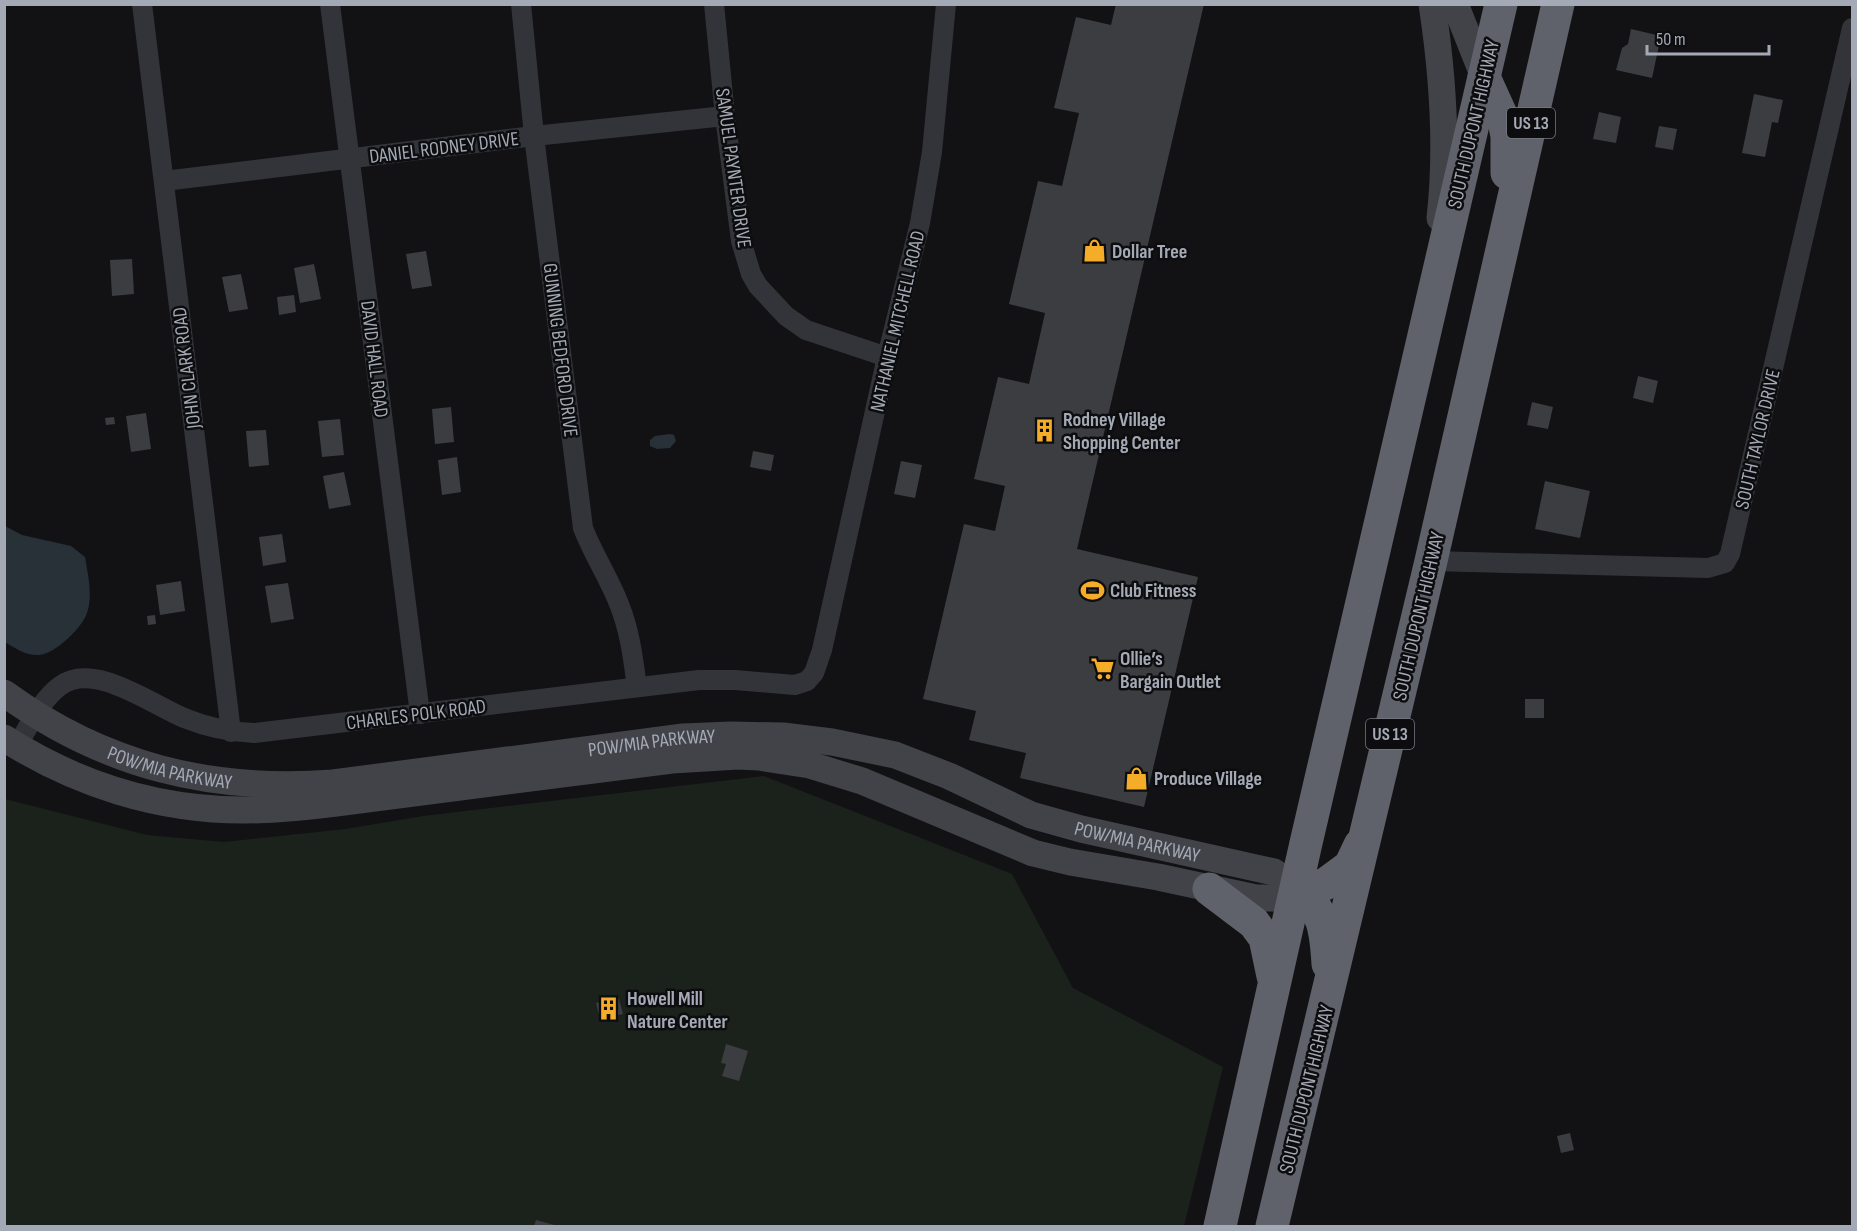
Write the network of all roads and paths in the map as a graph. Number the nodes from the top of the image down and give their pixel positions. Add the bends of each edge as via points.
1 (142, 4) edge
2 (330, 4) edge
3 (521, 4) edge
4 (714, 4) edge
5 (946, 4) edge
6 (1432, 4) edge
7 (1455, 4) edge
8 (1501, 4) edge
9 (1558, 4) edge
10 (1852, 28) edge
11 (1484, 77) junction
12 (725, 116) junction
13 (534, 136) junction
14 (350, 159) junction
15 (164, 181) junction
16 (1503, 241) junction
17 (1429, 308) junction
18 (887, 357) junction
19 (1431, 561) junction
20 (826, 635) joint
21 (637, 687) junction
22 (4, 693) edge
23 (420, 714) junction
24 (35, 716) junction
25 (231, 732) junction
26 (11, 742) edge
27 (895, 755) junction
28 (883, 790) junction
29 (1369, 825) junction
30 (1209, 889) junction
31 (1299, 893) junction
32 (1274, 984) junction
33 (1329, 990) junction
34 (1220, 1227) edge
35 (1272, 1227) edge

1 - 15 street, JOHN CLARK ROAD
2 - 14 street, DAVID HALL ROAD
3 - 13 street, GUNNING BEDFORD DRIVE
4 - 12 street, SAMUEL PAYNTER DRIVE
5 - 18 street, NATHANIEL MITCHELL ROAD via 932,152 920,223
6 - 17 main road via 1445,138
7 - 11 main road
8 - 11 highway, SOUTH DUPONT HIGHWAY
9 - 16 highway, SOUTH DUPONT HIGHWAY / US 13
10 - 19 street, SOUTH TAYLOR DRIVE via 1725,563 1708,568
11 - 16 highway via 1507,136
11 - 17 highway, SOUTH DUPONT HIGHWAY
12 - 13 street, DANIEL RODNEY DRIVE
12 - 18 street, SAMUEL PAYNTER DRIVE via 741,241 758,286 786,316 806,330
13 - 14 street, DANIEL RODNEY DRIVE
13 - 21 street, GUNNING BEDFORD DRIVE via 584,528 627,625
14 - 15 street, DANIEL RODNEY DRIVE
14 - 23 street, DAVID HALL ROAD
15 - 25 street, JOHN CLARK ROAD
16 - 19 highway, SOUTH DUPONT HIGHWAY / US 13
17 - 31 highway, SOUTH DUPONT HIGHWAY
18 - 20 street, NATHANIEL MITCHELL ROAD
19 - 29 highway, SOUTH DUPONT HIGHWAY / US 13
20 - 21 street, CHARLES POLK ROAD via 814,674 795,685 717,680
21 - 23 street, CHARLES POLK ROAD
22 - 24 main road, POW/MIA PARKWAY
23 - 25 street, CHARLES POLK ROAD via 283,731
24 - 25 street, CHARLES POLK ROAD via 60,686 75,678 92,677 187,720
24 - 26 street, CHARLES POLK ROAD
24 - 27 main road, POW/MIA PARKWAY via 152,768 217,780 292,786 633,742 721,735 783,736
26 - 28 main road, POW/MIA PARKWAY via 45,763 117,791 156,801 222,809 295,808 705,757 759,757 810,765
27 - 28 main road
27 - 31 main road, POW/MIA PARKWAY via 1031,815 1274,872
28 - 30 main road, POW/MIA PARKWAY via 1033,853
29 - 31 highway via 1350,866 1327,883
29 - 33 highway, SOUTH DUPONT HIGHWAY / US 13
30 - 31 main road, POW/MIA PARKWAY via 1257,898
30 - 32 highway via 1254,923 1265,939
31 - 32 highway, SOUTH DUPONT HIGHWAY
31 - 33 highway via 1322,918 1327,933
32 - 34 highway, SOUTH DUPONT HIGHWAY
33 - 35 highway, SOUTH DUPONT HIGHWAY / US 13

